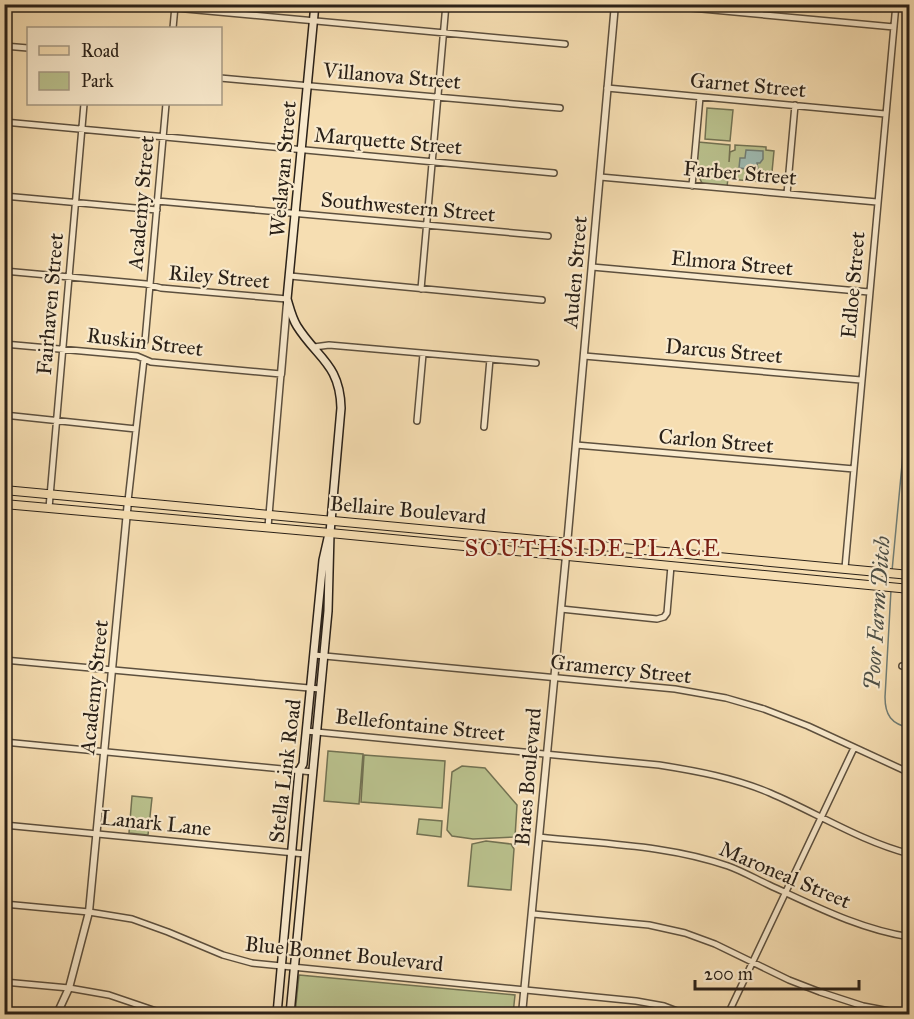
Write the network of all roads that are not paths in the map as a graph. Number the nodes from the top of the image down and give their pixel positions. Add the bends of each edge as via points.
1 (315, 4) edge
2 (446, 4) edge
3 (615, 4) edge
4 (648, 4) edge
5 (896, 4) edge
6 (175, 6) edge
7 (314, 21) junction
8 (173, 27) edge
9 (894, 27) junction
10 (444, 33) junction
11 (565, 44) dead end
12 (4, 46) edge
13 (27, 48) edge
14 (222, 78) edge
15 (306, 86) junction
16 (607, 88) junction
17 (438, 97) junction
18 (700, 97) junction
19 (84, 105) edge
20 (166, 105) edge
21 (795, 105) junction
22 (560, 108) dead end
23 (885, 114) junction
24 (4, 122) edge
25 (82, 129) junction
26 (163, 137) junction
27 (301, 150) junction
28 (433, 162) junction
29 (554, 173) dead end
30 (600, 177) junction
31 (692, 186) junction
32 (787, 194) junction
33 (4, 196) edge
34 (157, 201) junction
35 (877, 202) junction
36 (76, 203) junction
37 (157, 210) junction
38 (296, 214) junction
39 (427, 225) junction
40 (548, 236) dead end
41 (592, 267) junction
42 (4, 271) edge
43 (290, 276) junction
44 (69, 277) junction
45 (150, 286) junction
46 (421, 289) junction
47 (869, 292) junction
48 (287, 300) junction
49 (542, 300) dead end
50 (297, 327) junction
51 (285, 336) junction
52 (145, 341) dead end
53 (4, 344) edge
54 (314, 347) junction
55 (63, 349) junction
56 (423, 354) junction
57 (584, 356) junction
58 (144, 359) junction
59 (490, 359) junction
60 (536, 363) dead end
61 (281, 374) junction
62 (861, 380) junction
63 (4, 415) edge
64 (57, 420) junction
65 (417, 421) dead end
66 (484, 427) dead end
67 (136, 429) junction
68 (576, 445) junction
69 (854, 470) junction
70 (4, 490) edge
71 (50, 494) junction
72 (129, 501) junction
73 (4, 504) edge
74 (49, 507) junction
75 (127, 515) junction
76 (269, 515) junction
77 (331, 521) junction
78 (268, 527) junction
79 (392, 527) junction
80 (330, 533) junction
81 (476, 534) junction
82 (390, 539) junction
83 (567, 543) junction
84 (476, 547) junction
85 (695, 554) junction
86 (566, 556) junction
87 (776, 562) junction
88 (671, 566) junction
89 (693, 568) junction
90 (845, 568) junction
91 (908, 575) edge
92 (775, 576) junction
93 (843, 583) junction
94 (907, 589) edge
95 (561, 609) junction
96 (318, 610) junction
97 (328, 611) junction
98 (314, 655) junction
99 (323, 656) junction
100 (4, 660) edge
101 (902, 666) dead end
102 (909, 667) edge
103 (112, 670) junction
104 (554, 678) junction
105 (311, 688) junction
106 (320, 689) junction
107 (306, 731) junction
108 (316, 732) junction
109 (4, 742) edge
110 (854, 748) junction
111 (104, 751) junction
112 (547, 755) junction
113 (299, 771) junction
114 (313, 772) junction
115 (909, 773) edge
116 (821, 817) junction
117 (4, 825) edge
118 (96, 833) junction
119 (539, 837) junction
120 (292, 853) junction
121 (305, 854) junction
122 (909, 854) edge
123 (289, 889) junction
124 (302, 891) junction
125 (785, 892) junction
126 (288, 903) junction
127 (4, 904) edge
128 (300, 905) junction
129 (89, 912) junction
130 (533, 914) junction
131 (285, 926) junction
132 (298, 928) junction
133 (909, 937) edge
134 (753, 962) junction
135 (282, 967) junction
136 (295, 968) junction
137 (4, 982) edge
138 (69, 988) junction
139 (525, 990) junction
140 (57, 1014) edge
141 (165, 1014) edge
142 (277, 1014) edge
143 (290, 1014) edge
144 (522, 1014) edge
145 (685, 1014) edge
146 (728, 1014) edge
147 (905, 1014) edge

1 - 7 main road, Weslayan Street
2 - 10 street
3 - 16 street, Auden Street
4 - 9 street
5 - 9 street, Edloe Street
6 - 7 street
6 - 8 street
7 - 10 street
7 - 15 main road, Weslayan Street
9 - 23 street, Edloe Street
10 - 11 street
10 - 17 street
12 - 13 street
14 - 15 street, Villanova Street
15 - 17 street, Villanova Street
15 - 27 main road, Weslayan Street
16 - 18 street, Garnet Street
16 - 30 street, Auden Street
17 - 22 street, Villanova Street
17 - 28 street
18 - 21 street, Garnet Street
18 - 31 street
19 - 25 street, Fairhaven Street
20 - 26 street, Academy Street
21 - 23 street, Garnet Street
21 - 32 street
23 - 35 street, Edloe Street
24 - 25 street, Marquette Street
25 - 26 street, Marquette Street
25 - 36 street, Fairhaven Street
26 - 27 street, Marquette Street
26 - 34 street, Academy Street
27 - 28 street, Marquette Street
27 - 38 main road, Weslayan Street
28 - 29 street, Marquette Street
28 - 39 street
30 - 31 street, Farber Street
30 - 41 street, Auden Street
31 - 32 street, Farber Street
32 - 35 street, Farber Street
33 - 36 street
34 - 37 street, Academy Street
34 - 38 street, Southwestern Street
35 - 47 street, Edloe Street
36 - 37 street
36 - 44 street, Fairhaven Street
37 - 45 street, Academy Street
38 - 39 street, Southwestern Street
38 - 43 main road, Weslayan Street
39 - 40 street, Southwestern Street
39 - 46 street
41 - 47 street, Elmora Street
41 - 57 street, Auden Street
42 - 44 street, Riley Street
43 - 46 street, Riley Street
43 - 48 main road, Weslayan Street
44 - 45 street, Riley Street
44 - 55 street, Fairhaven Street
45 - 48 street, Riley Street
45 - 52 street, Academy Street
46 - 49 street, Riley Street
47 - 62 street, Edloe Street
48 - 50 main road, Stella Link Road
48 - 51 street, Weslayan Street
50 - 51 street
50 - 54 main road, Stella Link Road
51 - 61 street, Weslayan Street
53 - 55 street, Ruskin Street
54 - 56 street
54 - 77 main road, Stella Link Road via 334,374 341,398
55 - 58 street, Ruskin Street
55 - 64 street, Fairhaven Street
56 - 59 street
56 - 65 street
57 - 62 street, Darcus Street
57 - 68 street, Auden Street
58 - 61 street, Ruskin Street
58 - 67 street, Academy Street
59 - 60 street
59 - 66 street
61 - 76 street, Weslayan Street
62 - 69 street, Edloe Street
63 - 64 street
64 - 67 street
64 - 71 street, Fairhaven Street
67 - 72 street, Academy Street
68 - 69 street, Carlon Street
68 - 83 street, Auden Street
69 - 90 street, Edloe Street
70 - 71 main road, Bellaire Boulevard
71 - 72 main road, Bellaire Boulevard
71 - 74 street, Fairhaven Street
72 - 75 street, Academy Street
72 - 76 main road, Bellaire Boulevard
73 - 74 main road, Bellaire Boulevard
74 - 75 main road, Bellaire Boulevard
75 - 78 main road, Bellaire Boulevard
75 - 103 street, Academy Street
76 - 77 main road, Bellaire Boulevard
76 - 78 street, Weslayan Street
77 - 79 main road, Bellaire Boulevard
77 - 80 main road, Stella Link Road
78 - 80 main road, Bellaire Boulevard
79 - 81 main road, Bellaire Boulevard
79 - 82 main road
80 - 82 main road, Bellaire Boulevard
80 - 96 main road, Stella Link Road
80 - 97 main road, Stella Link Road
81 - 83 main road, Bellaire Boulevard
81 - 84 main road
82 - 84 main road, Bellaire Boulevard
83 - 85 main road, Bellaire Boulevard
83 - 86 street, Braes Boulevard
84 - 86 main road, Bellaire Boulevard
85 - 87 main road, Bellaire Boulevard
85 - 89 main road
86 - 88 main road, Bellaire Boulevard
86 - 95 street, Braes Boulevard
87 - 90 main road, Bellaire Boulevard
87 - 92 main road
88 - 89 main road, Bellaire Boulevard
88 - 95 street via 667,613 661,619
89 - 92 main road, Bellaire Boulevard
90 - 91 main road, Bellaire Boulevard
90 - 93 main road
92 - 93 main road, Bellaire Boulevard
93 - 94 main road, Bellaire Boulevard
95 - 104 street, Braes Boulevard
96 - 97 main road
96 - 98 main road, Stella Link Road
97 - 99 main road, Stella Link Road
98 - 99 street, Gramercy Street
98 - 105 main road, Stella Link Road
99 - 104 street, Gramercy Street
99 - 106 main road, Stella Link Road
100 - 103 street
101 - 102 street
103 - 105 street
103 - 111 street, Academy Street
104 - 110 street, Gramercy Street via 675,689 726,698 808,726
104 - 112 street, Braes Boulevard
105 - 106 street
105 - 107 main road, Stella Link Road
106 - 108 main road, Stella Link Road
107 - 108 street, Bellefontaine Street
107 - 113 main road, Stella Link Road
108 - 112 street, Bellefontaine Street
108 - 114 main road, Stella Link Road
109 - 111 street
110 - 115 street, Gramercy Street
110 - 116 street
111 - 113 street
111 - 118 street, Academy Street
112 - 116 street, Bellefontaine Street via 701,772 770,793
112 - 119 street, Braes Boulevard
113 - 114 street
113 - 120 main road, Stella Link Road
114 - 121 main road, Stella Link Road
116 - 122 street, Bellefontaine Street
116 - 125 street
117 - 118 street, Lanark Lane
118 - 120 street, Lanark Lane
118 - 129 street, Academy Street
119 - 125 street, Maroneal Street via 699,856
119 - 130 street, Braes Boulevard
120 - 121 street, Lanark Lane
120 - 123 main road, Stella Link Road
121 - 124 main road, Stella Link Road
123 - 124 main road
123 - 126 main road, Stella Link Road
124 - 128 main road, Stella Link Road
125 - 133 street, Maroneal Street via 854,923
125 - 134 street
126 - 128 main road
126 - 131 main road, Stella Link Road
127 - 129 street, Blue Bonnet Boulevard
128 - 132 main road, Stella Link Road
129 - 135 street, Blue Bonnet Boulevard via 132,919 223,955
129 - 138 street, Academy Street
130 - 134 street via 649,925 685,933
130 - 139 street, Braes Boulevard
131 - 132 main road
131 - 135 main road, Stella Link Road
132 - 136 main road, Stella Link Road
134 - 146 street
134 - 147 street via 840,999
135 - 136 street, Blue Bonnet Boulevard
135 - 142 main road, Stella Link Road
136 - 139 street, Blue Bonnet Boulevard
136 - 143 main road, Stella Link Road
137 - 138 street
138 - 140 street, Academy Street
138 - 141 street via 109,995
139 - 144 street, Braes Boulevard
139 - 145 street, Blue Bonnet Boulevard via 643,1002

